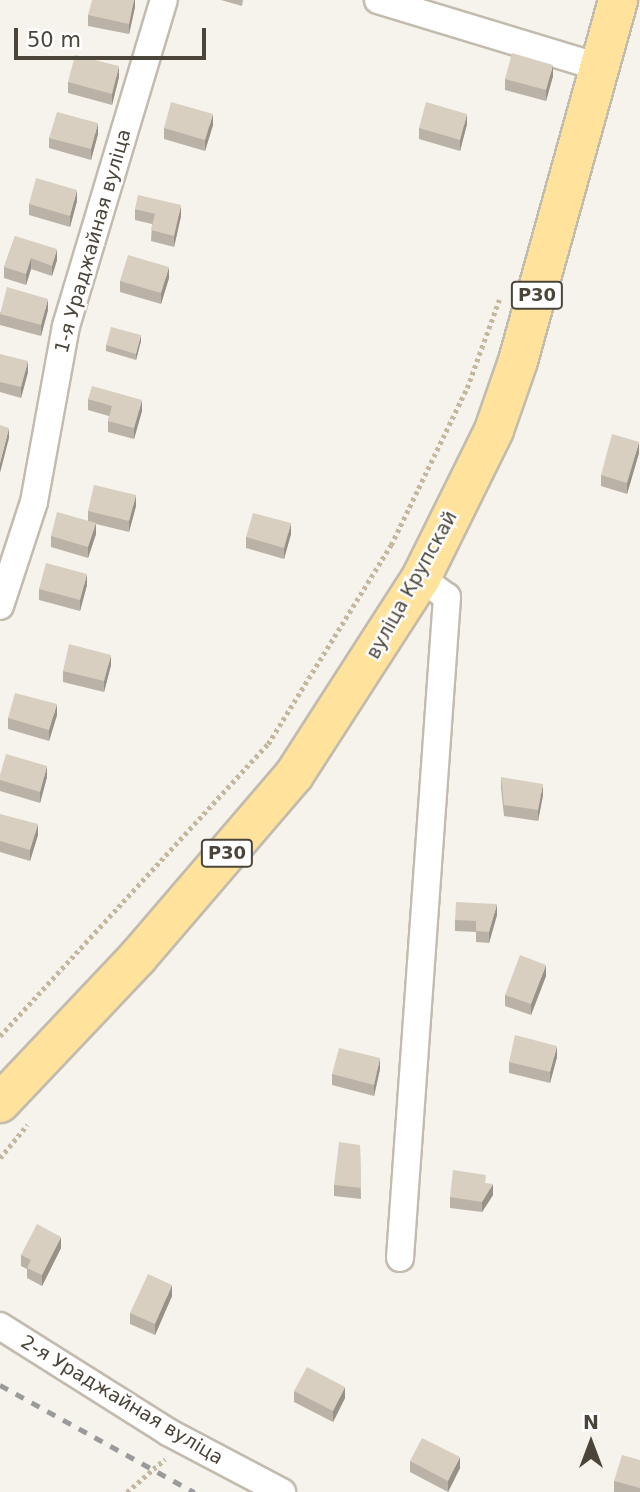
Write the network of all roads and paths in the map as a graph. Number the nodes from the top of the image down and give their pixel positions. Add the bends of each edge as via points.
1 (164, 0) edge
2 (378, 0) edge
3 (618, 0) edge
4 (602, 68) junction
5 (505, 285) dead end
6 (421, 578) junction
7 (0, 606) edge
8 (0, 1036) edge
9 (0, 1103) edge
10 (400, 1258) dead end
11 (0, 1326) edge
12 (282, 1492) edge

1 - 7 street, 1-я Ураджайная вуліца via 66,326 34,502
2 - 4 street
3 - 4 main road, вуліца Крупскай / Р30
4 - 6 main road, вуліца Крупскай / Р30 via 494,430
5 - 8 path via 467,388 391,545 268,744
6 - 9 main road, вуліца Крупскай / Р30 via 294,775 138,957
6 - 10 street via 447,597
11 - 12 street, 2-я Ураджайная вуліца via 168,1432

